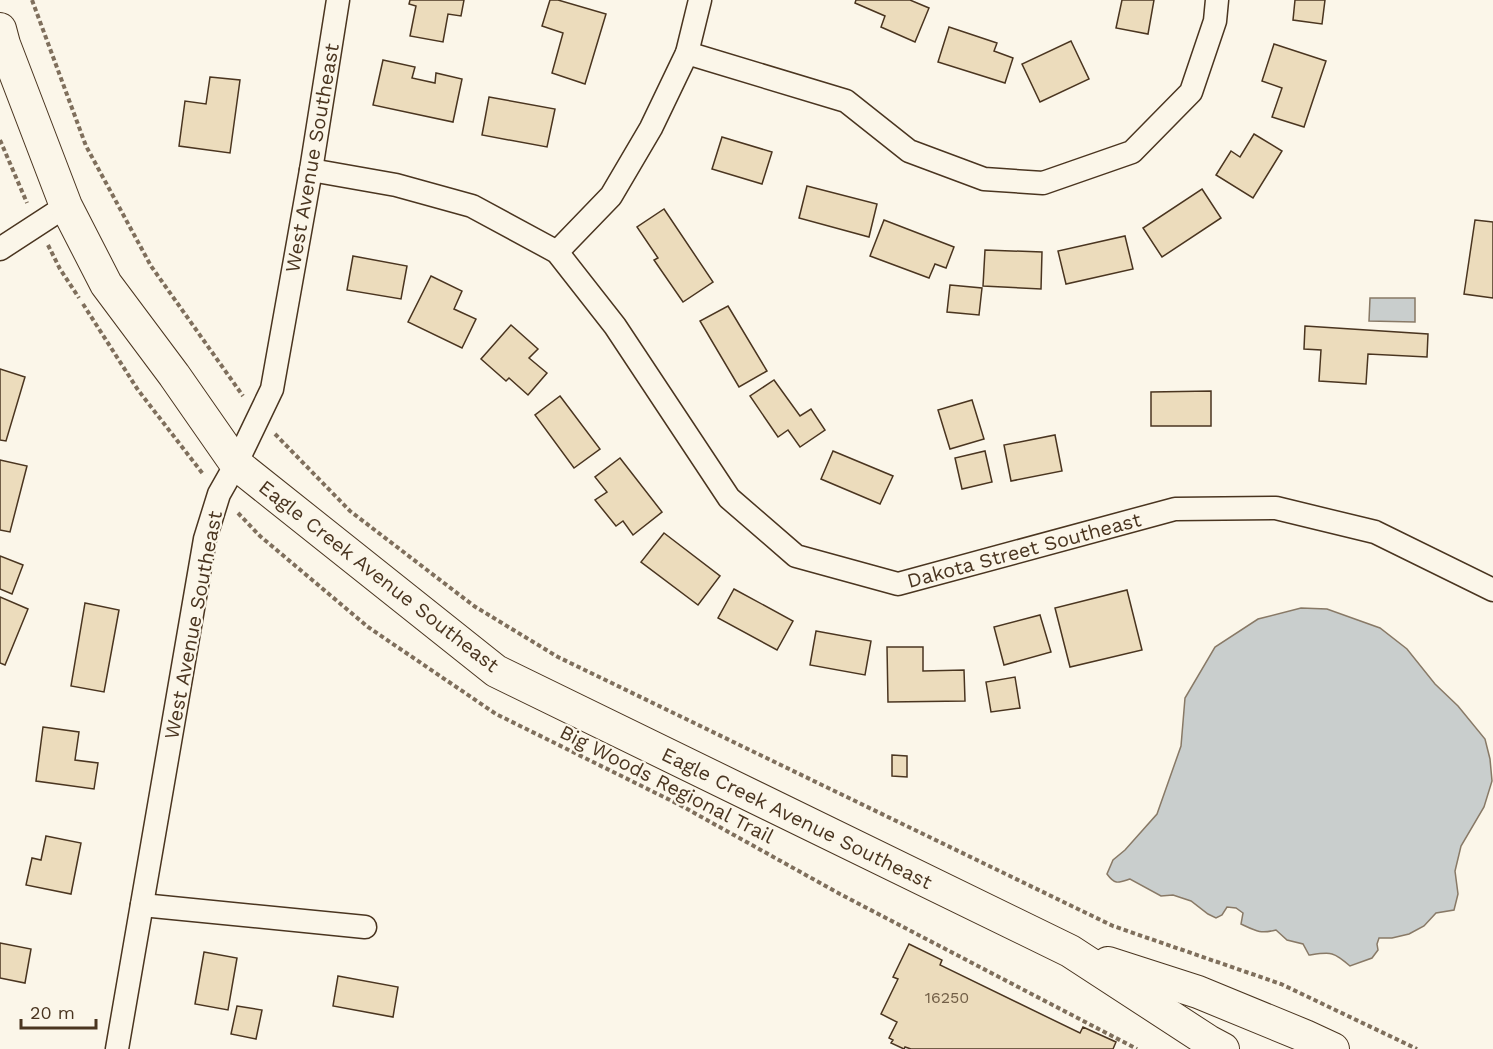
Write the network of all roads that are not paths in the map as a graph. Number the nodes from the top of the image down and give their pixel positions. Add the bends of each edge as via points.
1 (338, 0) edge
2 (700, 0) edge
3 (1217, 0) edge
4 (0, 28) edge
5 (687, 53) junction
6 (311, 170) junction
7 (66, 206) junction
8 (0, 249) edge
9 (557, 252) junction
10 (236, 464) junction
11 (1493, 590) edge
12 (142, 905) junction
13 (365, 927) dead end
14 (1070, 951) junction
15 (117, 1049) edge
16 (1223, 1049) edge
17 (1278, 1049) edge
18 (1293, 1049) edge
19 (1333, 1049) edge

1 - 6 street, West Avenue Southeast
2 - 5 street
3 - 5 street via 1215,21 1191,92 1132,152 1043,183 984,179 909,151 846,101
4 - 7 main road, Eagle Creek Avenue Southeast
5 - 9 street via 651,128 611,196
6 - 9 street, Dakota Street Southeast via 396,185 472,206
6 - 10 street, West Avenue Southeast via 272,389
7 - 8 street
7 - 10 main road, Eagle Creek Avenue Southeast via 106,284
9 - 11 street, Dakota Street Southeast via 615,326 729,498 796,556 898,584 1175,508 1276,508 1375,532
10 - 12 street, West Avenue Southeast via 219,494 205,538
10 - 14 main road, Eagle Creek Avenue Southeast via 496,671
12 - 13 street
12 - 15 street, West Avenue Southeast
14 - 16 main road, Eagle Creek Avenue Southeast
14 - 19 main road, Eagle Creek Avenue Southeast via 1198,992
17 - 18 main road

